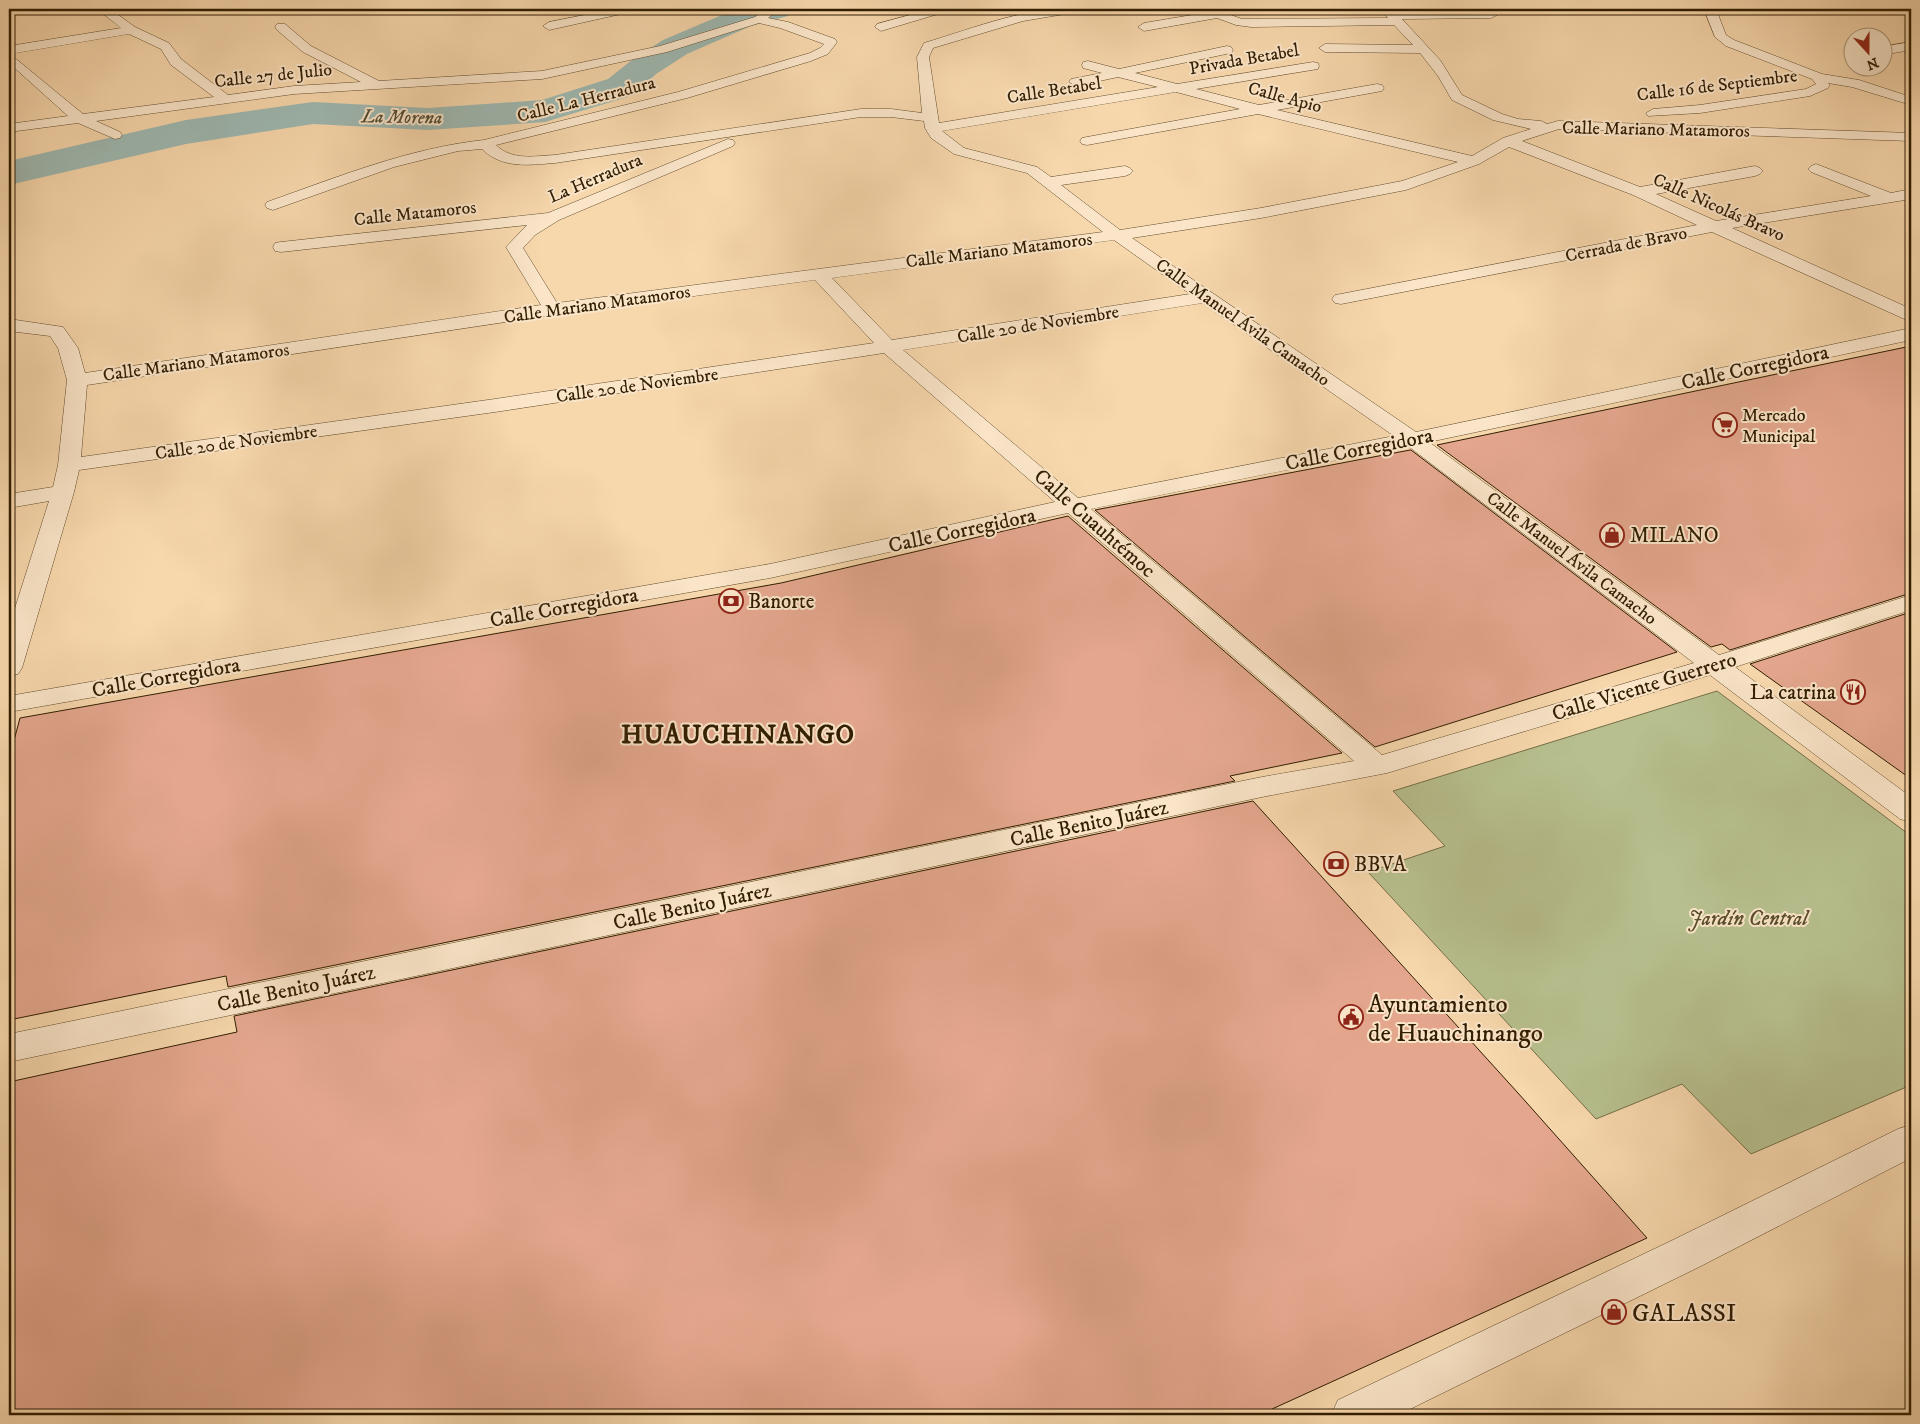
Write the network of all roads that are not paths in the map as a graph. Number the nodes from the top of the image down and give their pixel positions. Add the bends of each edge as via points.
1 (103, 9) edge
2 (428, 9) edge
3 (435, 9) edge
4 (630, 9) edge
5 (773, 9) edge
6 (944, 9) edge
7 (1078, 9) edge
8 (1204, 9) edge
9 (1710, 9) edge
10 (1055, 10) edge
11 (788, 11) dead end
12 (1218, 14) junction
13 (1392, 15) edge
14 (1491, 15) dead end
15 (759, 19) junction
16 (549, 26) dead end
17 (281, 27) dead end
18 (1144, 27) dead end
19 (881, 28) dead end
20 (131, 30) junction
21 (1911, 46) edge
22 (1325, 48) dead end
23 (1421, 49) junction
24 (1892, 49) edge
25 (9, 50) edge
26 (1227, 50) dead end
27 (9, 57) edge
28 (1088, 65) dead end
29 (1313, 66) dead end
30 (1842, 67) edge
31 (1120, 74) junction
32 (1818, 77) junction
33 (1076, 82) dead end
34 (376, 84) junction
35 (1181, 88) junction
36 (1377, 88) dead end
37 (397, 96) dead end
38 (224, 98) junction
39 (1911, 101) edge
40 (1260, 110) junction
41 (79, 118) junction
42 (931, 123) junction
43 (1558, 125) junction
44 (766, 126) junction
45 (9, 128) edge
46 (115, 135) dead end
47 (1911, 137) edge
48 (1086, 141) dead end
49 (1508, 141) junction
50 (486, 144) junction
51 (1474, 161) junction
52 (1816, 169) dead end
53 (1755, 170) dead end
54 (1125, 171) dead end
55 (1047, 182) junction
56 (1639, 192) junction
57 (1911, 194) edge
58 (1888, 197) junction
59 (274, 205) dead end
60 (553, 217) junction
61 (1715, 226) junction
62 (1117, 235) junction
63 (281, 248) dead end
64 (819, 274) junction
65 (1204, 297) junction
66 (1341, 299) dead end
67 (552, 309) junction
68 (1911, 316) edge
69 (9, 325) edge
70 (1911, 334) edge
71 (889, 348) junction
72 (77, 380) junction
73 (1412, 438) junction
74 (69, 465) junction
75 (63, 492) junction
76 (9, 501) edge
77 (1075, 505) junction
78 (1911, 602) edge
79 (1716, 664) junction
80 (9, 668) edge
81 (9, 704) edge
82 (1376, 766) junction
83 (1911, 812) edge
84 (9, 1048) edge
85 (1911, 1140) edge
86 (1353, 1415) edge

1 - 20 street
2 - 3 street
4 - 16 street
5 - 15 street
6 - 19 street
7 - 10 street
8 - 12 street
9 - 32 street, Calle 16 de Septiembre via 1720,37
10 - 42 street via 928,46 923,57
11 - 15 street, Calle 27 de Julio
12 - 13 street via 1251,23
12 - 18 street
13 - 14 street
13 - 23 street
15 - 34 street, Calle 27 de Julio via 662,49 542,75
15 - 50 street, Calle La Herradura via 830,42 830,46 807,58 682,95
17 - 34 street via 307,49
20 - 25 street
20 - 38 street via 165,46 176,62
21 - 24 street
22 - 23 street
23 - 43 street via 1447,79 1457,98 1506,122
26 - 31 street
27 - 41 street
28 - 31 street, Calle Apio
29 - 35 street, Privada Betabel
30 - 32 street
31 - 33 street
31 - 35 street, Calle Apio
32 - 39 street via 1854,83
32 - 43 street, Calle 16 de Septiembre via 1823,86 1810,92 1700,109
34 - 37 street
34 - 38 street, Calle 27 de Julio
35 - 40 street, Calle Apio
35 - 42 street, Calle Betabel
36 - 40 street
38 - 41 street, Calle 27 de Julio
40 - 48 street
40 - 51 street, Calle Apio
41 - 45 street, Calle 27 de Julio
41 - 46 street
42 - 44 street, La Herradura via 891,113 861,113
42 - 55 street, Calle Manuel Ávila Camacho via 936,135 959,151 1032,170
43 - 47 street, Calle Mariano Matamoros
43 - 49 street, Calle Mariano Matamoros
44 - 50 street, La Herradura via 555,159 510,161 494,155
44 - 60 street, La Herradura
49 - 51 street, Calle Mariano Matamoros
49 - 56 street, Calle Nicolás Bravo
50 - 59 street, Calle La Herradura via 389,164 370,180
51 - 62 street, Calle Mariano Matamoros via 1406,185 1261,213
52 - 58 street
53 - 56 street
54 - 55 street
55 - 62 street, Calle Manuel Ávila Camacho
56 - 61 street, Calle Nicolás Bravo
57 - 58 street, Cerrada de Bravo
58 - 61 street, Cerrada de Bravo
60 - 63 street, Calle Matamoros
60 - 67 street, La Herradura via 529,230 514,247
61 - 66 street, Cerrada de Bravo
61 - 68 street, Calle Nicolás Bravo
62 - 64 street, Calle Mariano Matamoros
62 - 65 street, Calle Manuel Ávila Camacho
64 - 67 street, Calle Mariano Matamoros
64 - 71 street, Calle Cuauhtémoc
65 - 71 street, Calle 20 de Noviembre
65 - 73 street, Calle Manuel Ávila Camacho
67 - 72 street, Calle Mariano Matamoros
69 - 72 street via 56,331 68,348
70 - 73 street, Calle Corregidora
71 - 74 street, Calle 20 de Noviembre
71 - 77 street, Calle Cuauhtémoc
72 - 74 street
73 - 77 street, Calle Corregidora
73 - 79 street, Calle Manuel Ávila Camacho
74 - 75 street
75 - 76 street
75 - 80 street
77 - 81 street, Calle Corregidora via 770,571
77 - 82 street, Calle Cuauhtémoc
78 - 79 street, Calle Vicente Guerrero
79 - 82 street, Calle Vicente Guerrero
79 - 83 street, Calle Manuel Ávila Camacho
82 - 84 street, Calle Benito Juárez via 1223,795
85 - 86 street

